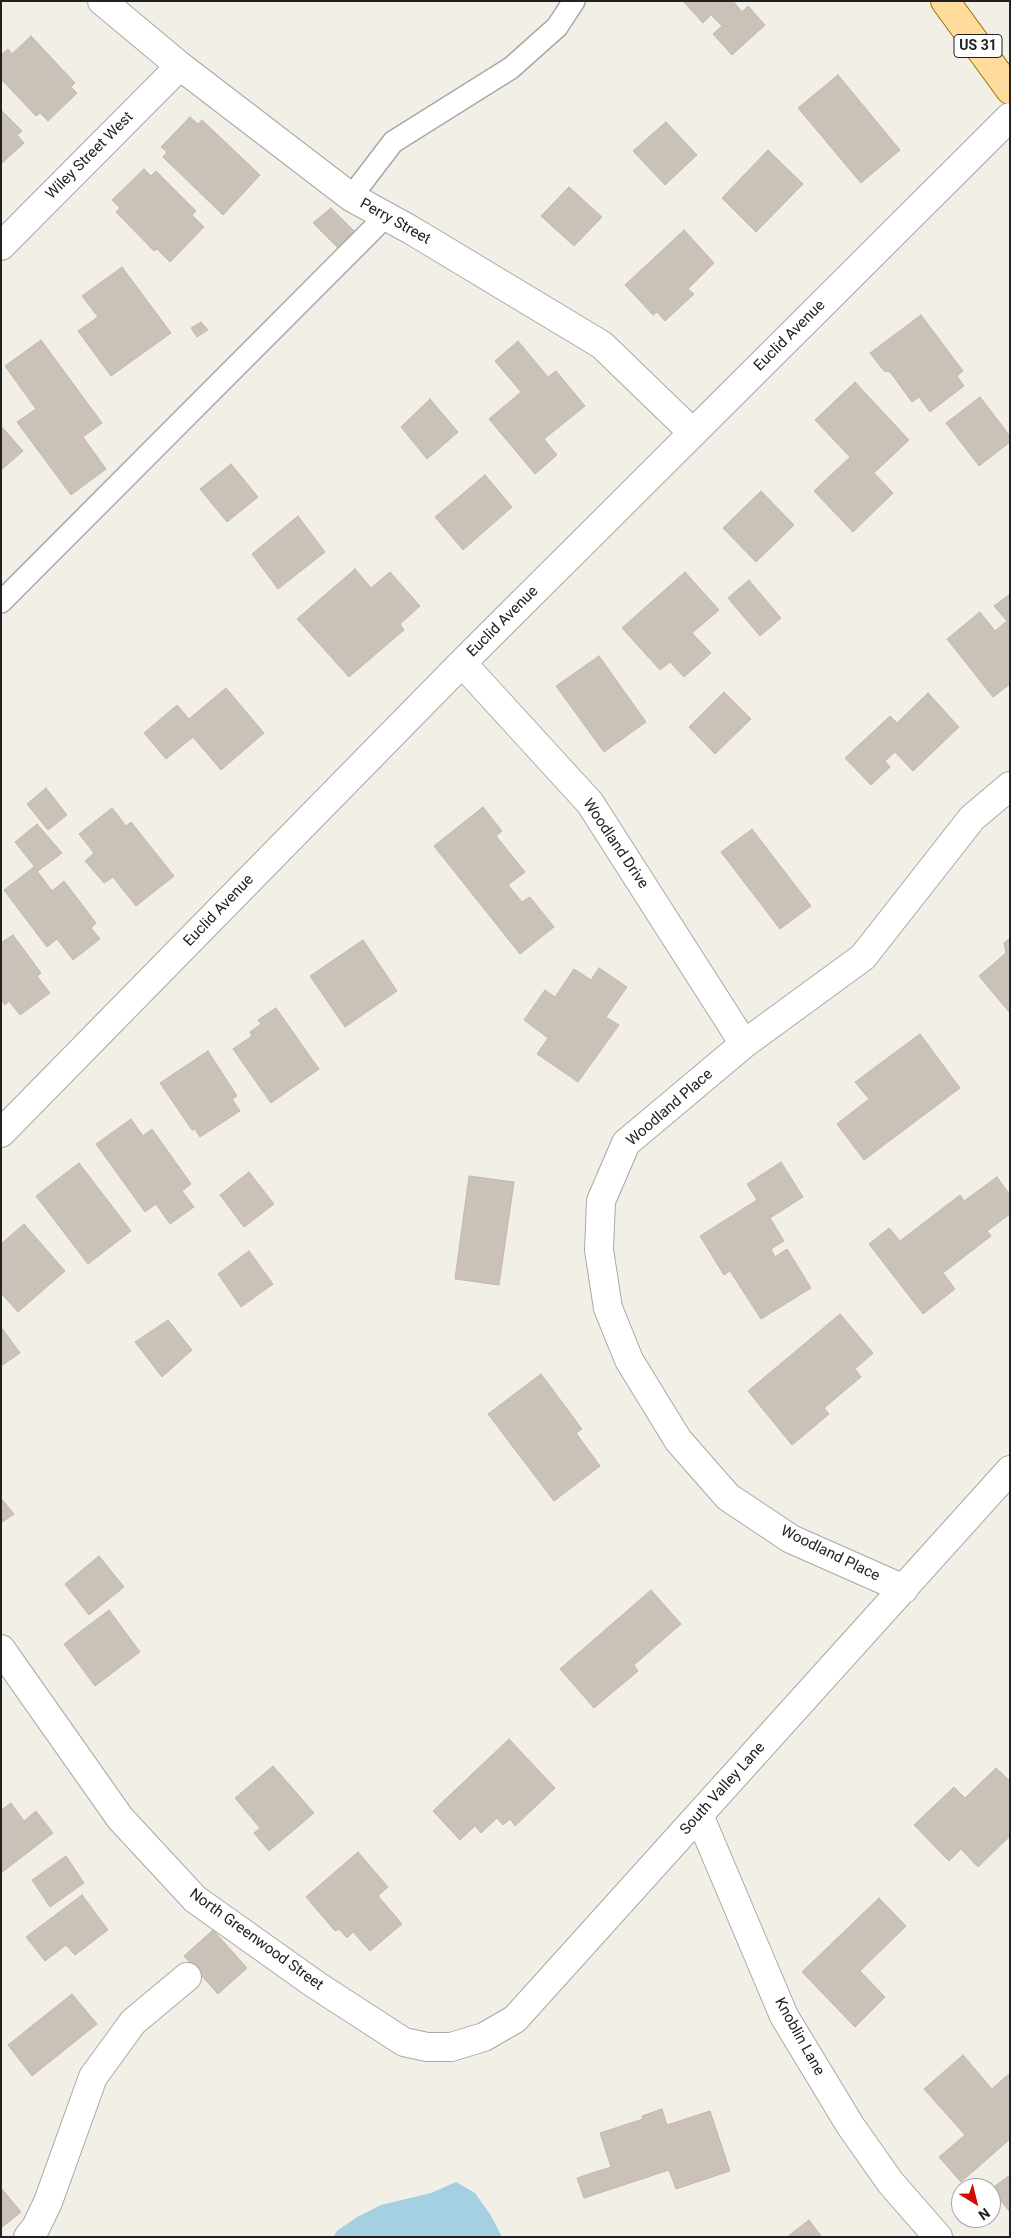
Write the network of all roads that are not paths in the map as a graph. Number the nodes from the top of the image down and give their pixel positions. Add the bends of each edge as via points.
1 (102, 1) edge
2 (574, 1) edge
3 (945, 1) edge
4 (180, 66) junction
5 (1010, 90) edge
6 (1010, 117) edge
7 (351, 197) junction
8 (385, 217) junction
9 (1, 246) edge
10 (693, 433) junction
11 (1, 602) edge
12 (462, 663) junction
13 (1010, 786) edge
14 (744, 1044) junction
15 (1, 1133) edge
16 (1010, 1470) edge
17 (904, 1589) junction
18 (1, 1649) edge
19 (699, 1815) junction
20 (187, 1977) dead end
21 (404, 2042) joint
22 (28, 2237) edge
23 (938, 2237) edge

1 - 4 street, Perry Street
2 - 7 lane via 558,28 511,68 393,142
3 - 5 main road, US 31
4 - 7 street, Perry Street
4 - 9 street, Wiley Street West
6 - 10 street, Euclid Avenue
7 - 8 street, Perry Street
8 - 10 street, Perry Street via 602,345
8 - 11 lane
10 - 12 street, Euclid Avenue
12 - 14 street, Woodland Drive via 590,803
12 - 15 street, Euclid Avenue
13 - 14 street, Woodland Place via 972,818 863,957
14 - 17 street, Woodland Place via 626,1143 601,1201 599,1250 608,1308 629,1360 678,1440 728,1497 791,1539
16 - 17 street, South Valley Lane
17 - 19 street, South Valley Lane
18 - 21 street, North Greenwood Street via 120,1818 196,1899 316,1985
19 - 21 street, South Valley Lane via 515,2019 484,2037 451,2047
19 - 23 street, Knoblin Lane via 784,2016 850,2125 890,2182
20 - 22 street via 133,2022 93,2077 48,2202

